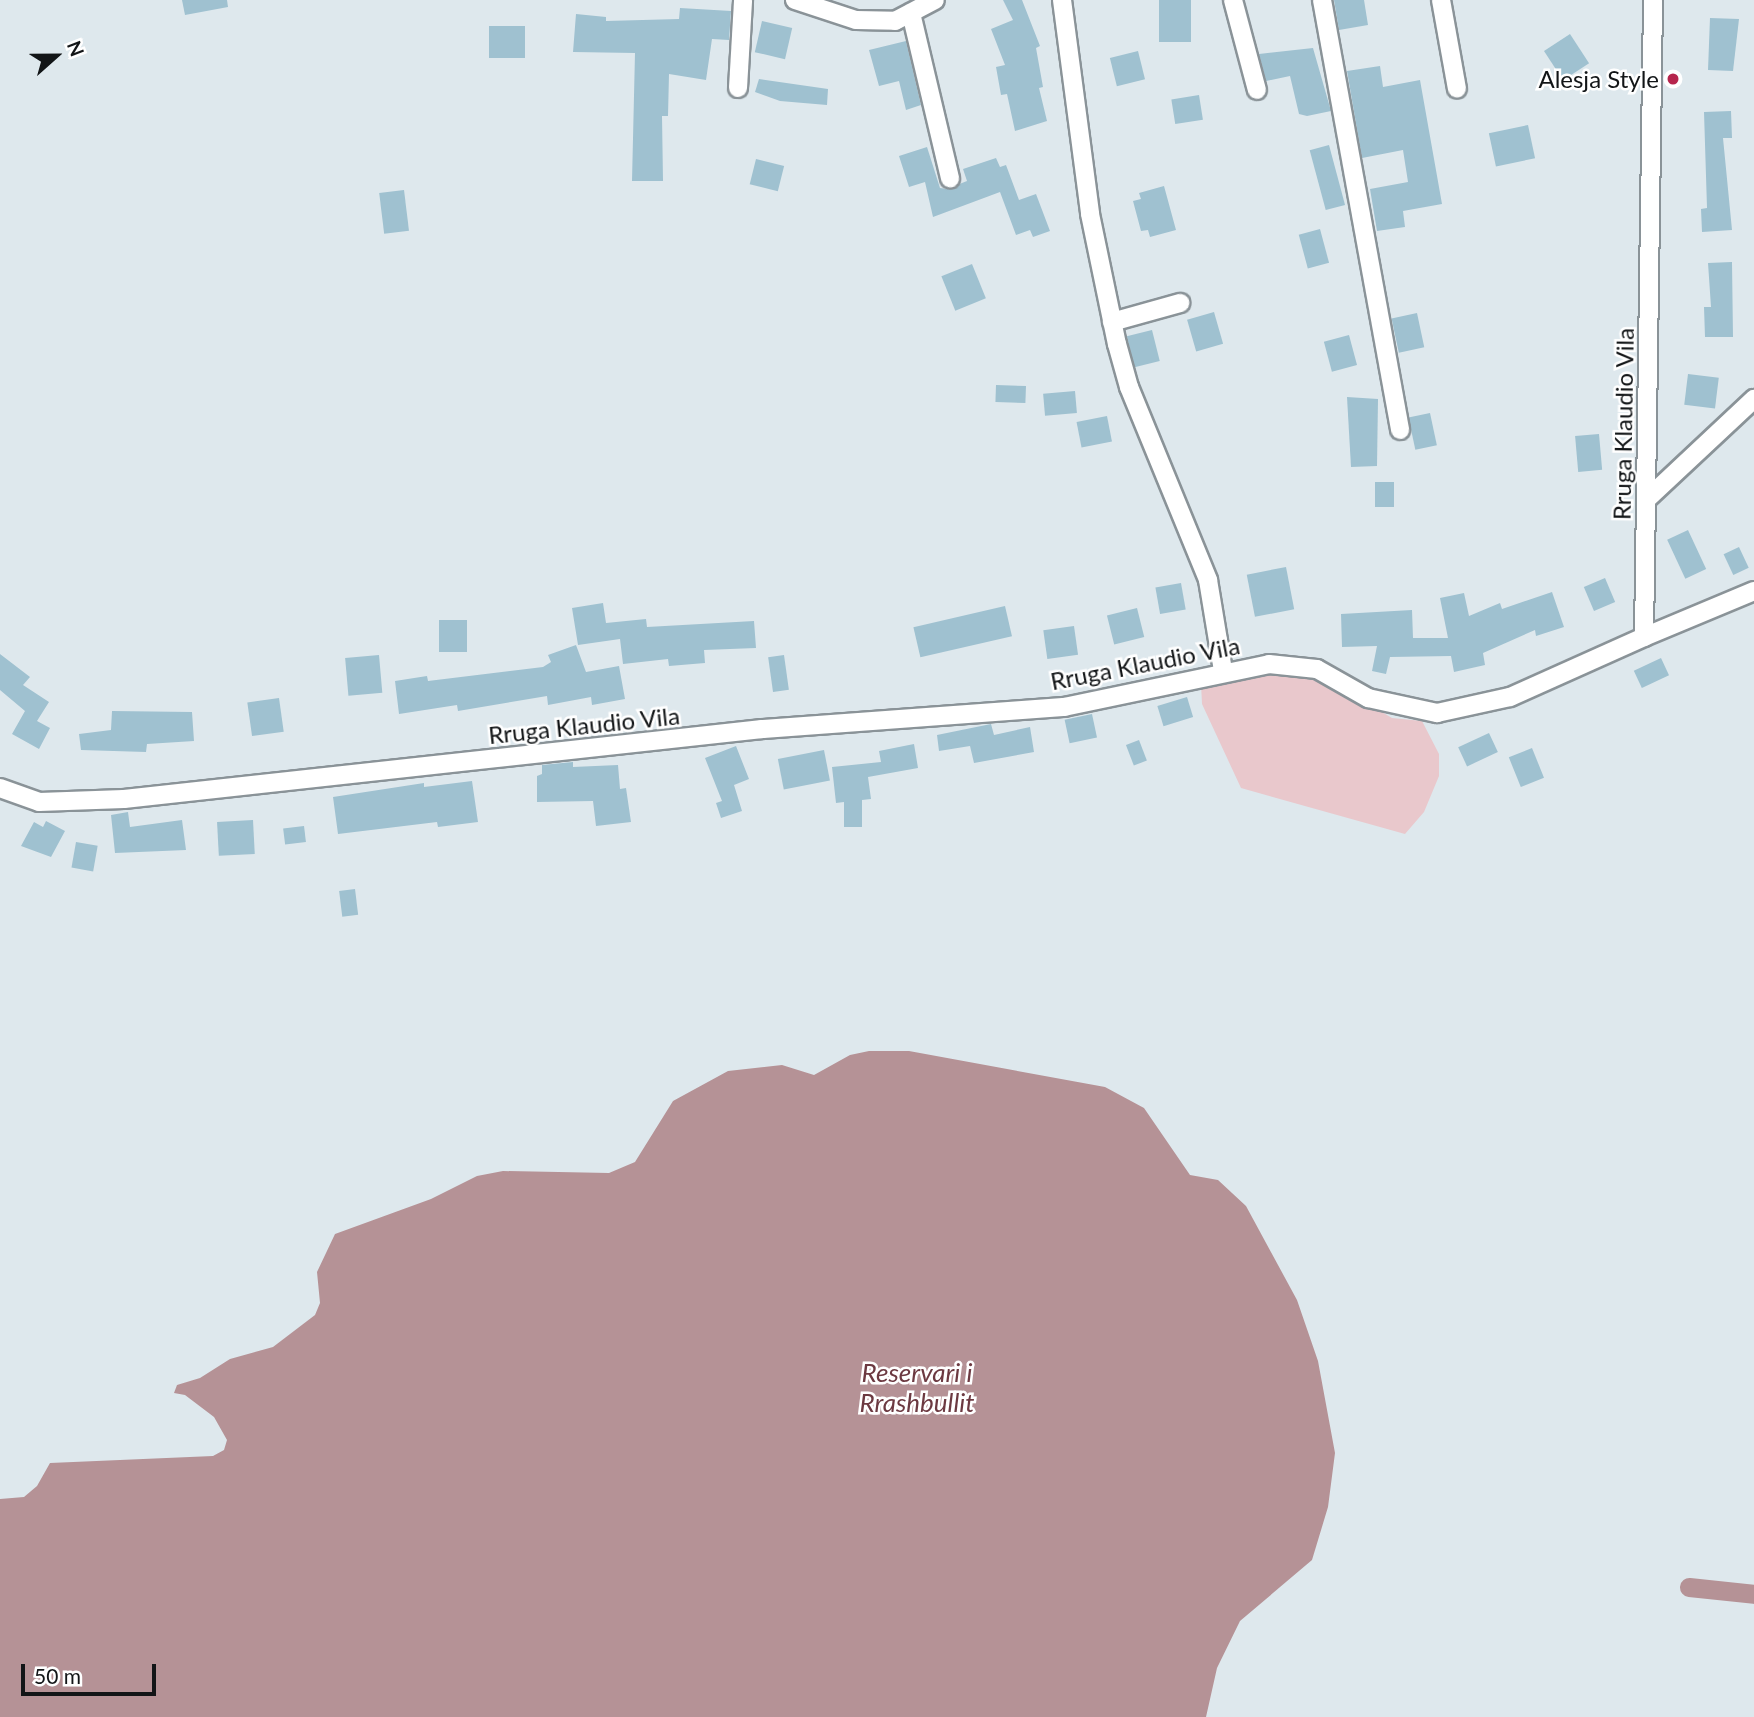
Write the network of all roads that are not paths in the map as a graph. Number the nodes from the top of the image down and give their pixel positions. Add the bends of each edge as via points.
1 (744, 0) edge
2 (795, 0) edge
3 (935, 0) edge
4 (1062, 0) edge
5 (1233, 0) edge
6 (1322, 0) edge
7 (1441, 0) edge
8 (1653, 0) edge
9 (911, 13) junction
10 (738, 88) dead end
11 (1457, 89) dead end
12 (1257, 90) dead end
13 (950, 178) dead end
14 (1180, 303) dead end
15 (1112, 322) junction
16 (1754, 399) edge
17 (1399, 430) dead end
18 (1646, 500) junction
19 (1754, 591) edge
20 (1644, 637) junction
21 (1223, 671) junction
22 (0, 788) edge

1 - 10 street
2 - 9 street via 856,20 895,21
3 - 9 street
4 - 15 street via 1090,214
5 - 12 street
6 - 17 street
7 - 11 street
8 - 18 street, Rruga Klaudio Vila
9 - 13 street
14 - 15 street
15 - 21 street via 1129,387 1208,580
16 - 18 street
18 - 20 street, Rruga Klaudio Vila
19 - 20 street
20 - 21 street, Rruga Klaudio Vila via 1510,697 1437,713 1368,698 1317,669 1295,664
21 - 22 street, Rruga Klaudio Vila via 1065,707 762,729 124,799 39,802

